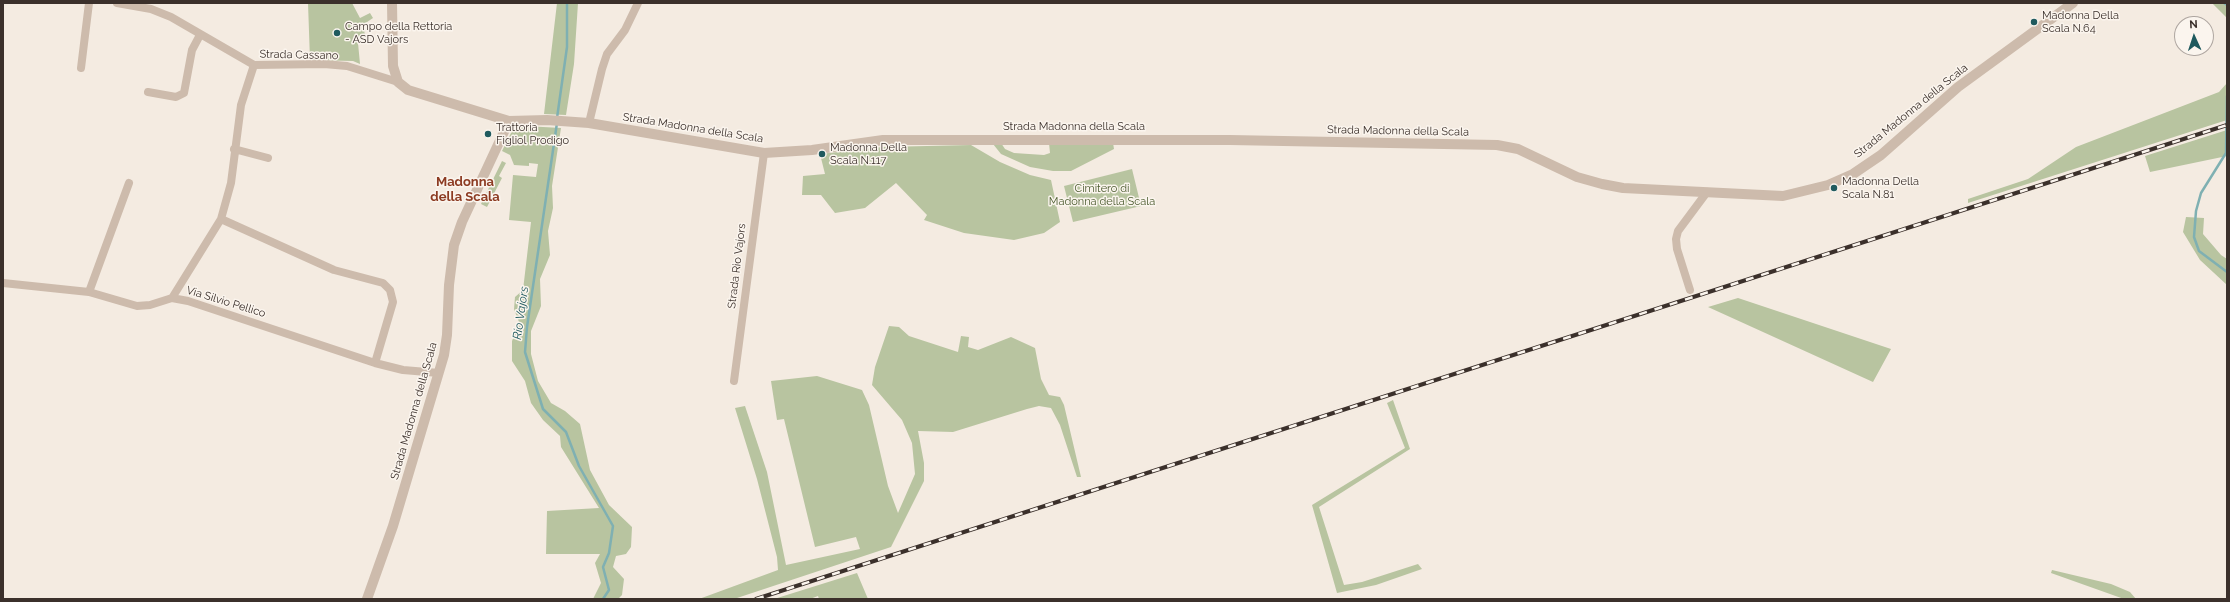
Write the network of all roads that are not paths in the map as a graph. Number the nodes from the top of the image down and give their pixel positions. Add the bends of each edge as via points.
1 (89, 3) edge
2 (117, 3) edge
3 (392, 3) edge
4 (638, 3) edge
5 (2073, 3) edge
6 (200, 34) junction
7 (254, 65) junction
8 (81, 68) dead end
9 (398, 82) junction
10 (148, 92) dead end
11 (509, 122) junction
12 (589, 123) junction
13 (234, 149) junction
14 (764, 153) junction
15 (268, 158) dead end
16 (129, 183) dead end
17 (1707, 192) junction
18 (221, 219) junction
19 (3, 283) edge
20 (1690, 290) dead end
21 (89, 292) junction
22 (172, 298) junction
23 (375, 363) junction
24 (439, 373) junction
25 (734, 381) dead end
26 (367, 599) edge

1 - 8 street
2 - 6 street, Strada Cassano via 151,9
3 - 9 street via 393,66
4 - 12 street via 625,30 607,54
5 - 17 street, Strada Madonna della Scala via 1958,87 1881,155 1853,174 1828,185 1783,196
6 - 7 street, Strada Cassano
6 - 10 street via 192,50 184,93 176,97
7 - 9 street, Strada Cassano via 347,66
7 - 13 street via 241,105
9 - 11 street via 408,90
11 - 12 street, Strada Madonna della Scala via 548,120
11 - 24 street, Strada Madonna della Scala via 462,222 454,245 448,285 447,335
12 - 14 street, Strada Madonna della Scala
13 - 15 street
13 - 18 street via 231,183
14 - 17 street, Strada Madonna della Scala via 812,150 883,140 1230,140 1497,145 1518,149 1577,177 1602,184 1623,188
14 - 25 street, Strada Rio Vajors
16 - 21 street
17 - 20 street via 1678,231 1676,239 1676,249
18 - 22 street
18 - 23 street via 334,270 383,283 390,290 393,302
19 - 21 street, Via Silvio Pellico
21 - 22 street, Via Silvio Pellico via 137,306
22 - 23 street, Via Silvio Pellico via 188,301
23 - 24 street, Via Silvio Pellico via 403,370
24 - 26 street, Strada Madonna della Scala via 393,526

